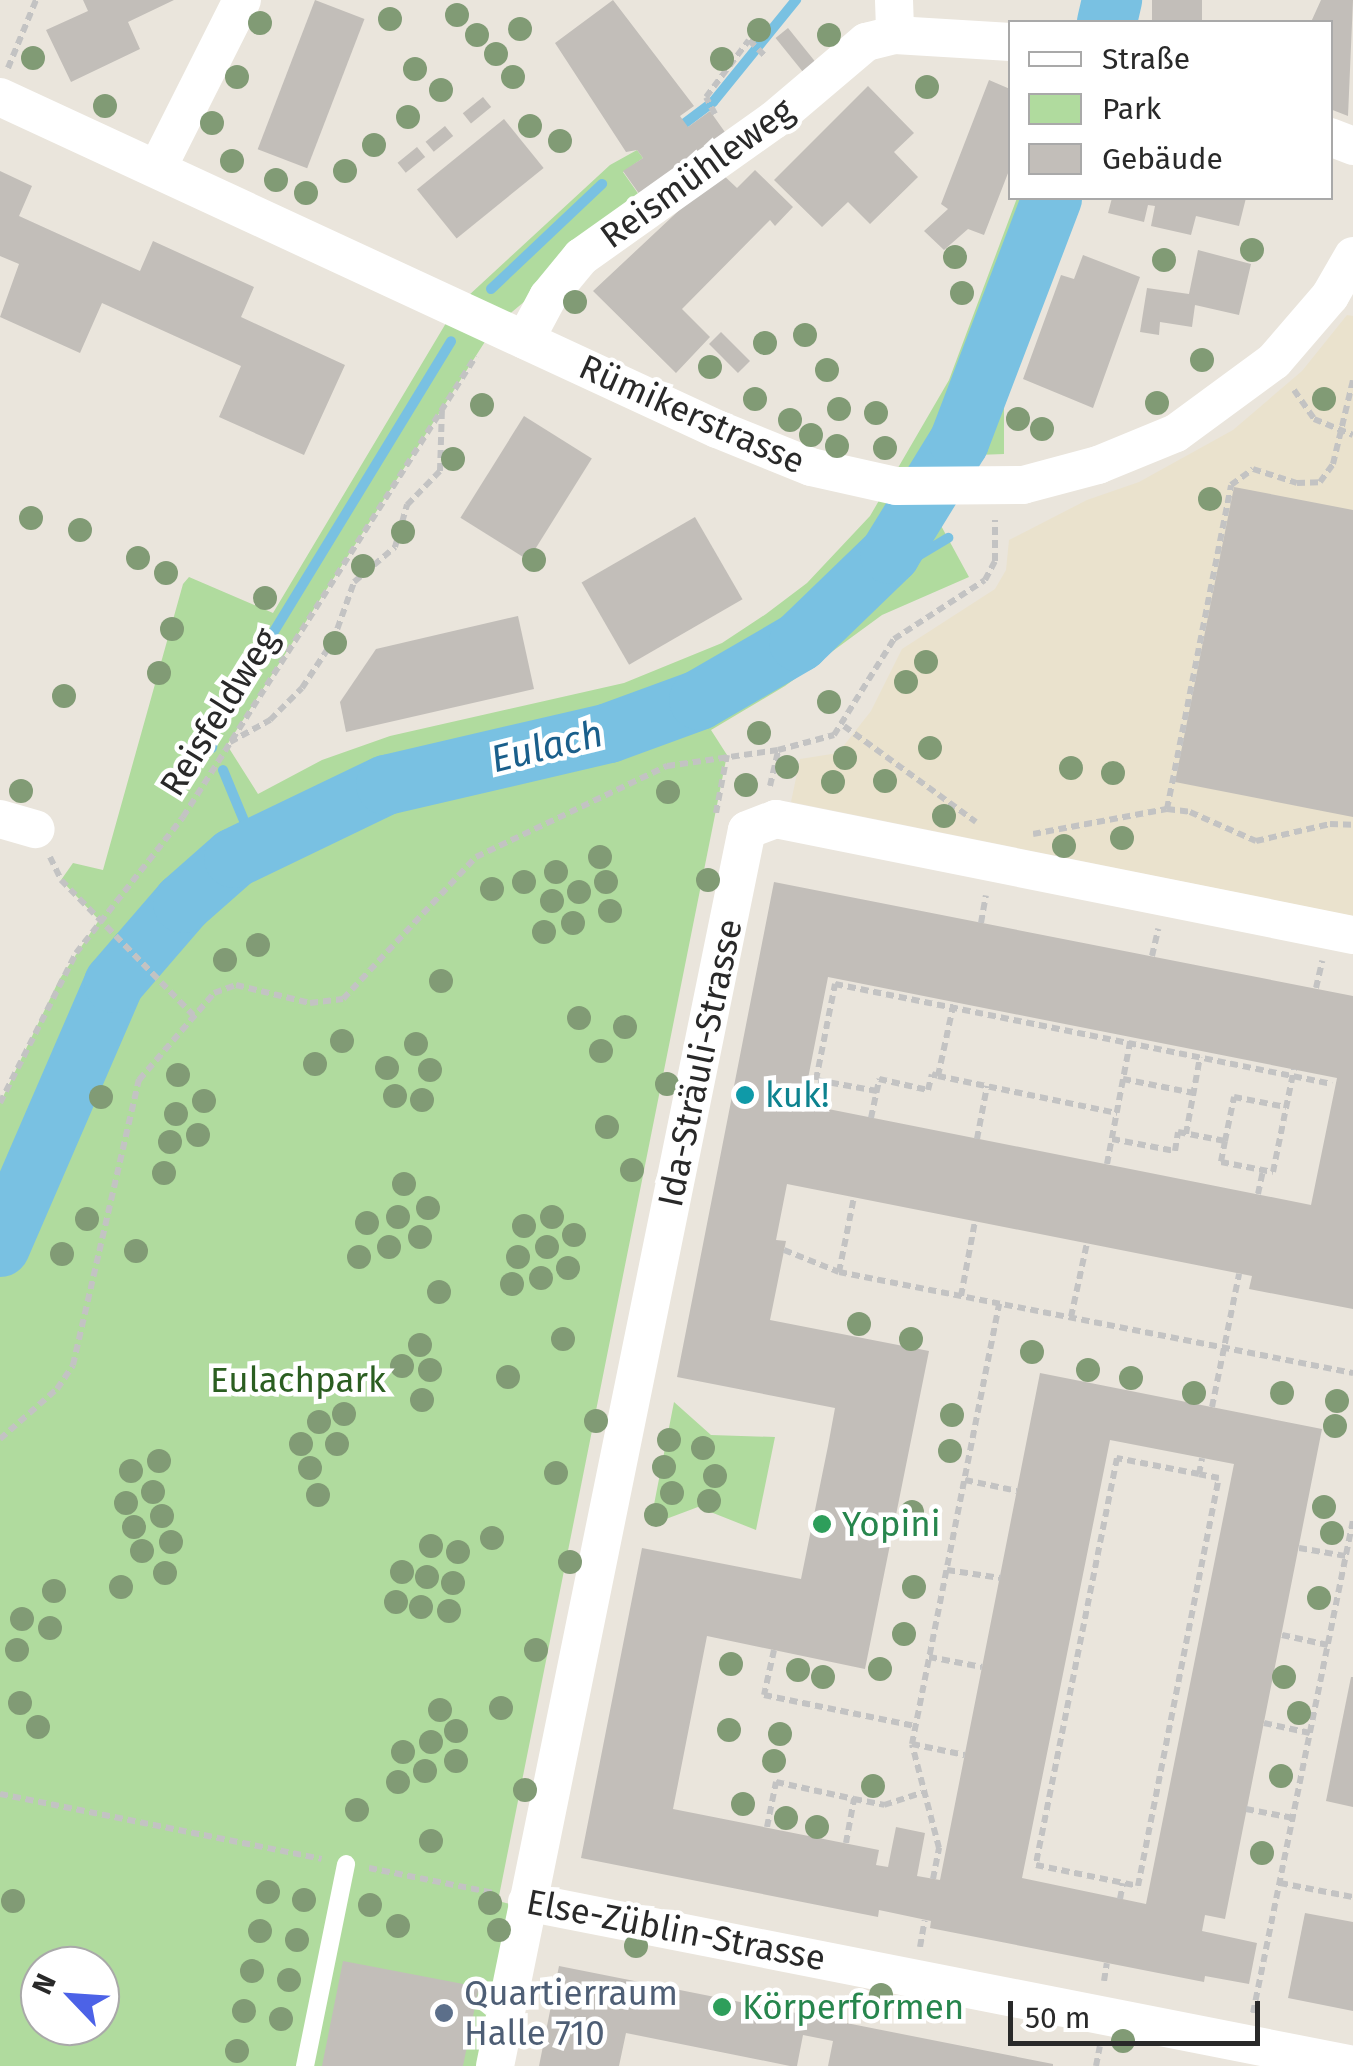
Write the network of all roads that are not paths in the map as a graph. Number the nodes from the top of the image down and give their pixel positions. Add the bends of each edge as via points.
1 (242, 0) edge
2 (895, 18) edge
3 (1008, 42) edge
4 (3, 86) edge
5 (157, 169) junction
6 (1353, 256) edge
7 (525, 340) junction
8 (1353, 936) edge
9 (346, 1864) road end
10 (527, 1902) junction
11 (1353, 2065) edge
12 (305, 2066) edge
13 (495, 2066) edge

1 - 5 street
2 - 3 street, Reismühleweg
2 - 7 street, Reismühleweg via 774,120 581,258 548,297
4 - 5 street, Rümikerstrasse
5 - 7 street, Rümikerstrasse
6 - 7 street, Rümikerstrasse via 1304,330 1211,411 1098,466 976,489 896,486 786,458
8 - 10 street, Ida-Sträuli-Strasse via 776,819 748,830
9 - 12 lane
10 - 11 street, Else-Züblin-Strasse
10 - 13 street

